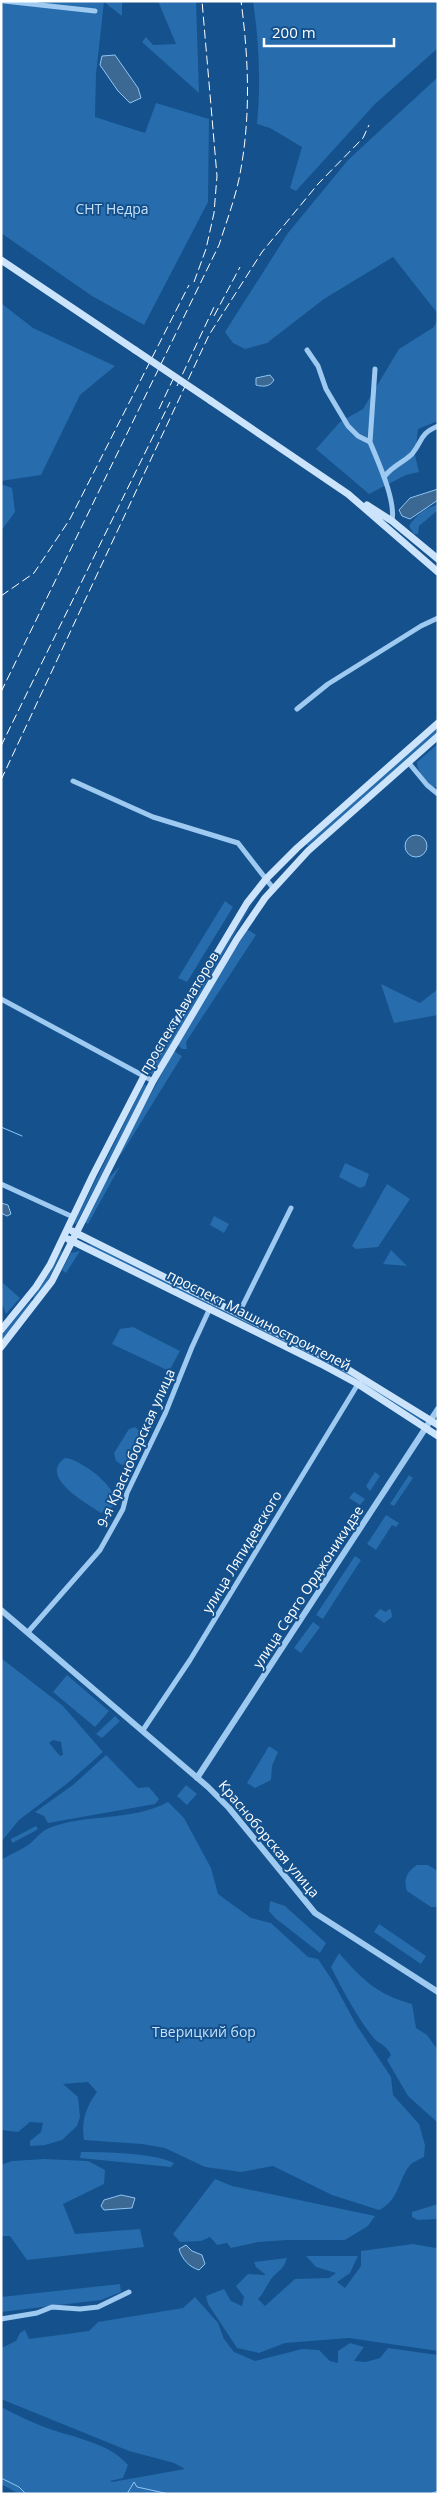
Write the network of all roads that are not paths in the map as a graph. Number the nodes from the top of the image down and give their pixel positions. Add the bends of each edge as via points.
1 (4, 1) edge
2 (96, 11) dead end
3 (1, 260) edge
4 (307, 350) dead end
5 (375, 369) dead end
6 (438, 426) edge
7 (370, 442) junction
8 (384, 477) junction
9 (341, 489) junction
10 (392, 521) junction
11 (438, 559) edge
12 (438, 572) edge
13 (438, 618) edge
14 (297, 710) dead end
15 (438, 723) edge
16 (438, 736) edge
17 (408, 762) junction
18 (73, 781) dead end
19 (438, 794) edge
20 (266, 879) junction
21 (273, 888) junction
22 (1, 999) edge
23 (144, 1076) junction
24 (153, 1081) junction
25 (1, 1184) edge
26 (290, 1208) dead end
27 (73, 1217) junction
28 (67, 1229) junction
29 (76, 1233) junction
30 (63, 1237) junction
31 (72, 1241) junction
32 (210, 1308) junction
33 (239, 1313) junction
34 (1, 1330) edge
35 (1, 1347) edge
36 (358, 1384) junction
37 (438, 1409) edge
38 (430, 1421) junction
39 (438, 1426) edge
40 (426, 1428) junction
41 (438, 1436) edge
42 (1, 1610) edge
43 (28, 1632) junction
44 (143, 1730) junction
45 (197, 1778) junction
46 (438, 1992) edge
47 (129, 2292) dead end
48 (1, 2319) edge

1 - 2 street
3 - 9 main road, bridge
4 - 7 street via 348,426
5 - 7 street
6 - 8 street via 425,432 412,454 391,467
7 - 8 street
8 - 10 street via 394,513
9 - 10 main road
9 - 12 main road
10 - 11 main road
13 - 14 street via 414,629 328,684
15 - 20 main road, проспект Авиаторов via 309,836
16 - 17 main road, проспект Авиаторов
17 - 19 street
17 - 21 main road, проспект Авиаторов via 308,851
18 - 20 street via 153,817 238,843
20 - 21 street
20 - 23 main road, проспект Авиаторов via 238,917
21 - 24 main road, проспект Авиаторов via 237,939
22 - 23 street
23 - 24 street
23 - 27 main road, проспект Авиаторов
24 - 29 main road, проспект Авиаторов
25 - 27 street
26 - 33 street
27 - 28 main road, проспект Авиаторов
28 - 29 main road, проспект Машиностроителей
28 - 30 main road, проспект Авиаторов
29 - 31 main road, проспект Авиаторов
29 - 33 main road, проспект Машиностроителей
30 - 31 main road, проспект Машиностроителей
30 - 34 main road, проспект Авиаторов via 36,1287
31 - 32 main road, проспект Машиностроителей
31 - 35 main road, проспект Авиаторов via 44,1292
32 - 36 main road, проспект Машиностроителей
32 - 43 street, 9-я Красноборская улица via 127,1493 124,1509 100,1550
33 - 38 main road, проспект Машиностроителей via 351,1370
36 - 40 main road, проспект Машиностроителей
36 - 44 street, улица Ляпидевского via 190,1660
37 - 38 street, улица Серго Орджоникидзе
38 - 39 main road, проспект Машиностроителей
38 - 40 street, улица Серго Орджоникидзе
40 - 41 main road, проспект Машиностроителей
40 - 45 street, улица Серго Орджоникидзе
42 - 43 street, Красноборская улица
43 - 44 street, Красноборская улица
44 - 45 street, Красноборская улица
45 - 46 street, Красноборская улица via 229,1808 315,1913
47 - 48 street via 98,2307 52,2306 37,2313

